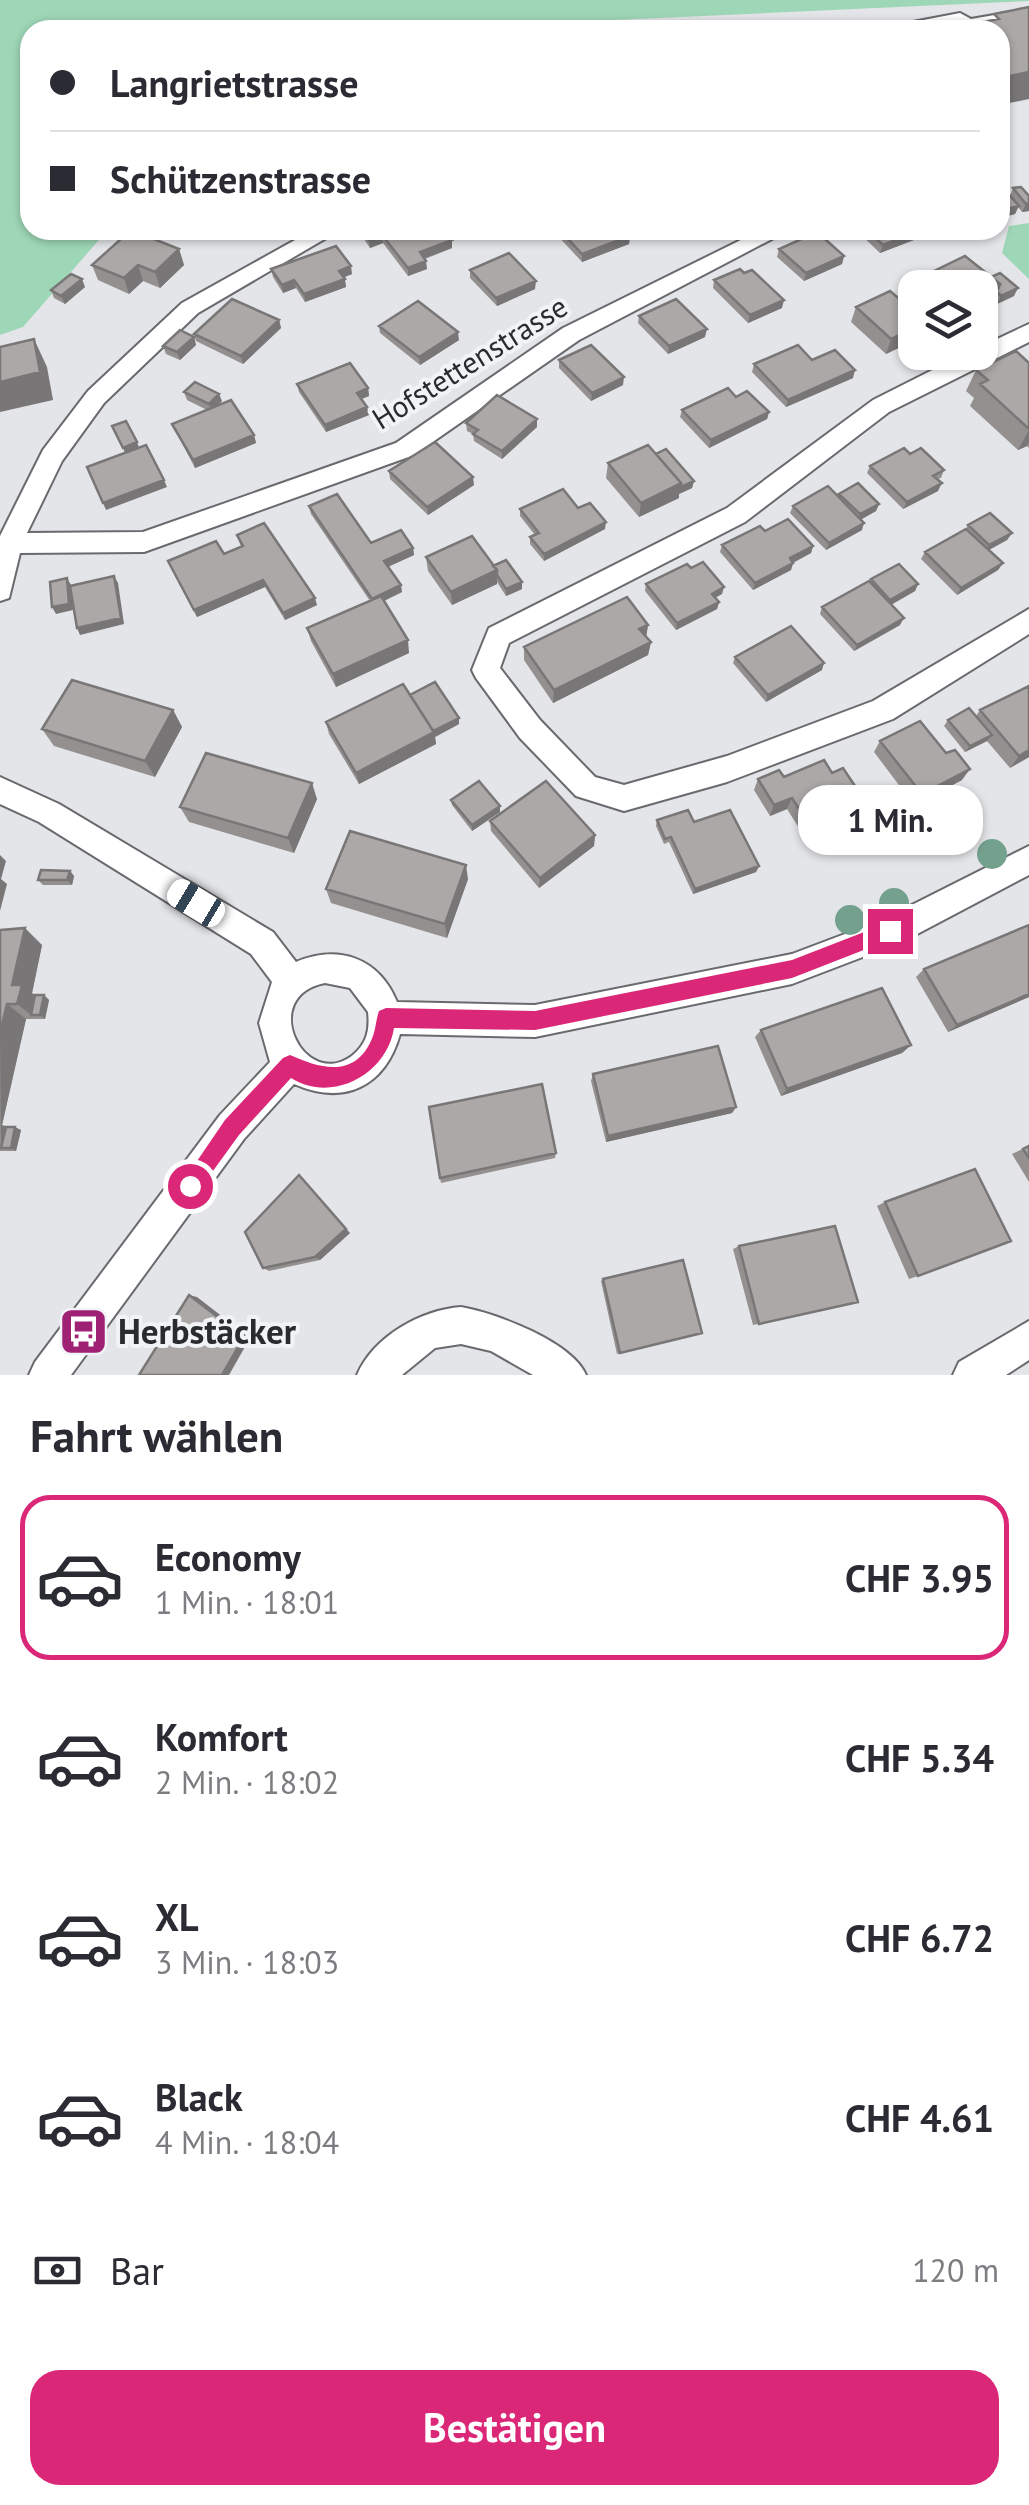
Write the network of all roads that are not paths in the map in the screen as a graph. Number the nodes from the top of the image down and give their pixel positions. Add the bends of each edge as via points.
1 (1029, 14) edge
2 (998, 20) edge
3 (311, 240) edge
4 (758, 240) edge
5 (1029, 332) edge
6 (10, 542) junction
7 (0, 590) edge
8 (1029, 620) edge
9 (0, 790) edge
10 (1029, 860) edge
11 (293, 984) junction
12 (386, 1018) junction
13 (290, 1065) junction
14 (1029, 1339) edge
15 (48, 1375) edge
16 (376, 1375) edge
17 (567, 1375) edge
18 (972, 1375) edge

1 - 2 street
3 - 6 street via 190,308 96,397 52,456
4 - 6 street, Hofstettenstrasse via 572,334 405,449 144,542
5 - 8 street via 880,406 736,516 498,636 486,670 586,787 624,798 727,769 882,710
6 - 7 street
9 - 11 street via 262,943
10 - 12 street via 890,931 792,969 535,1021
11 - 12 street via 326,968 344,968 374,985
11 - 13 street via 275,1015 274,1034
12 - 13 street via 383,1037 358,1069 321,1078
13 - 15 street via 232,1128
14 - 18 street
16 - 17 street via 425,1333 450,1326 496,1332

